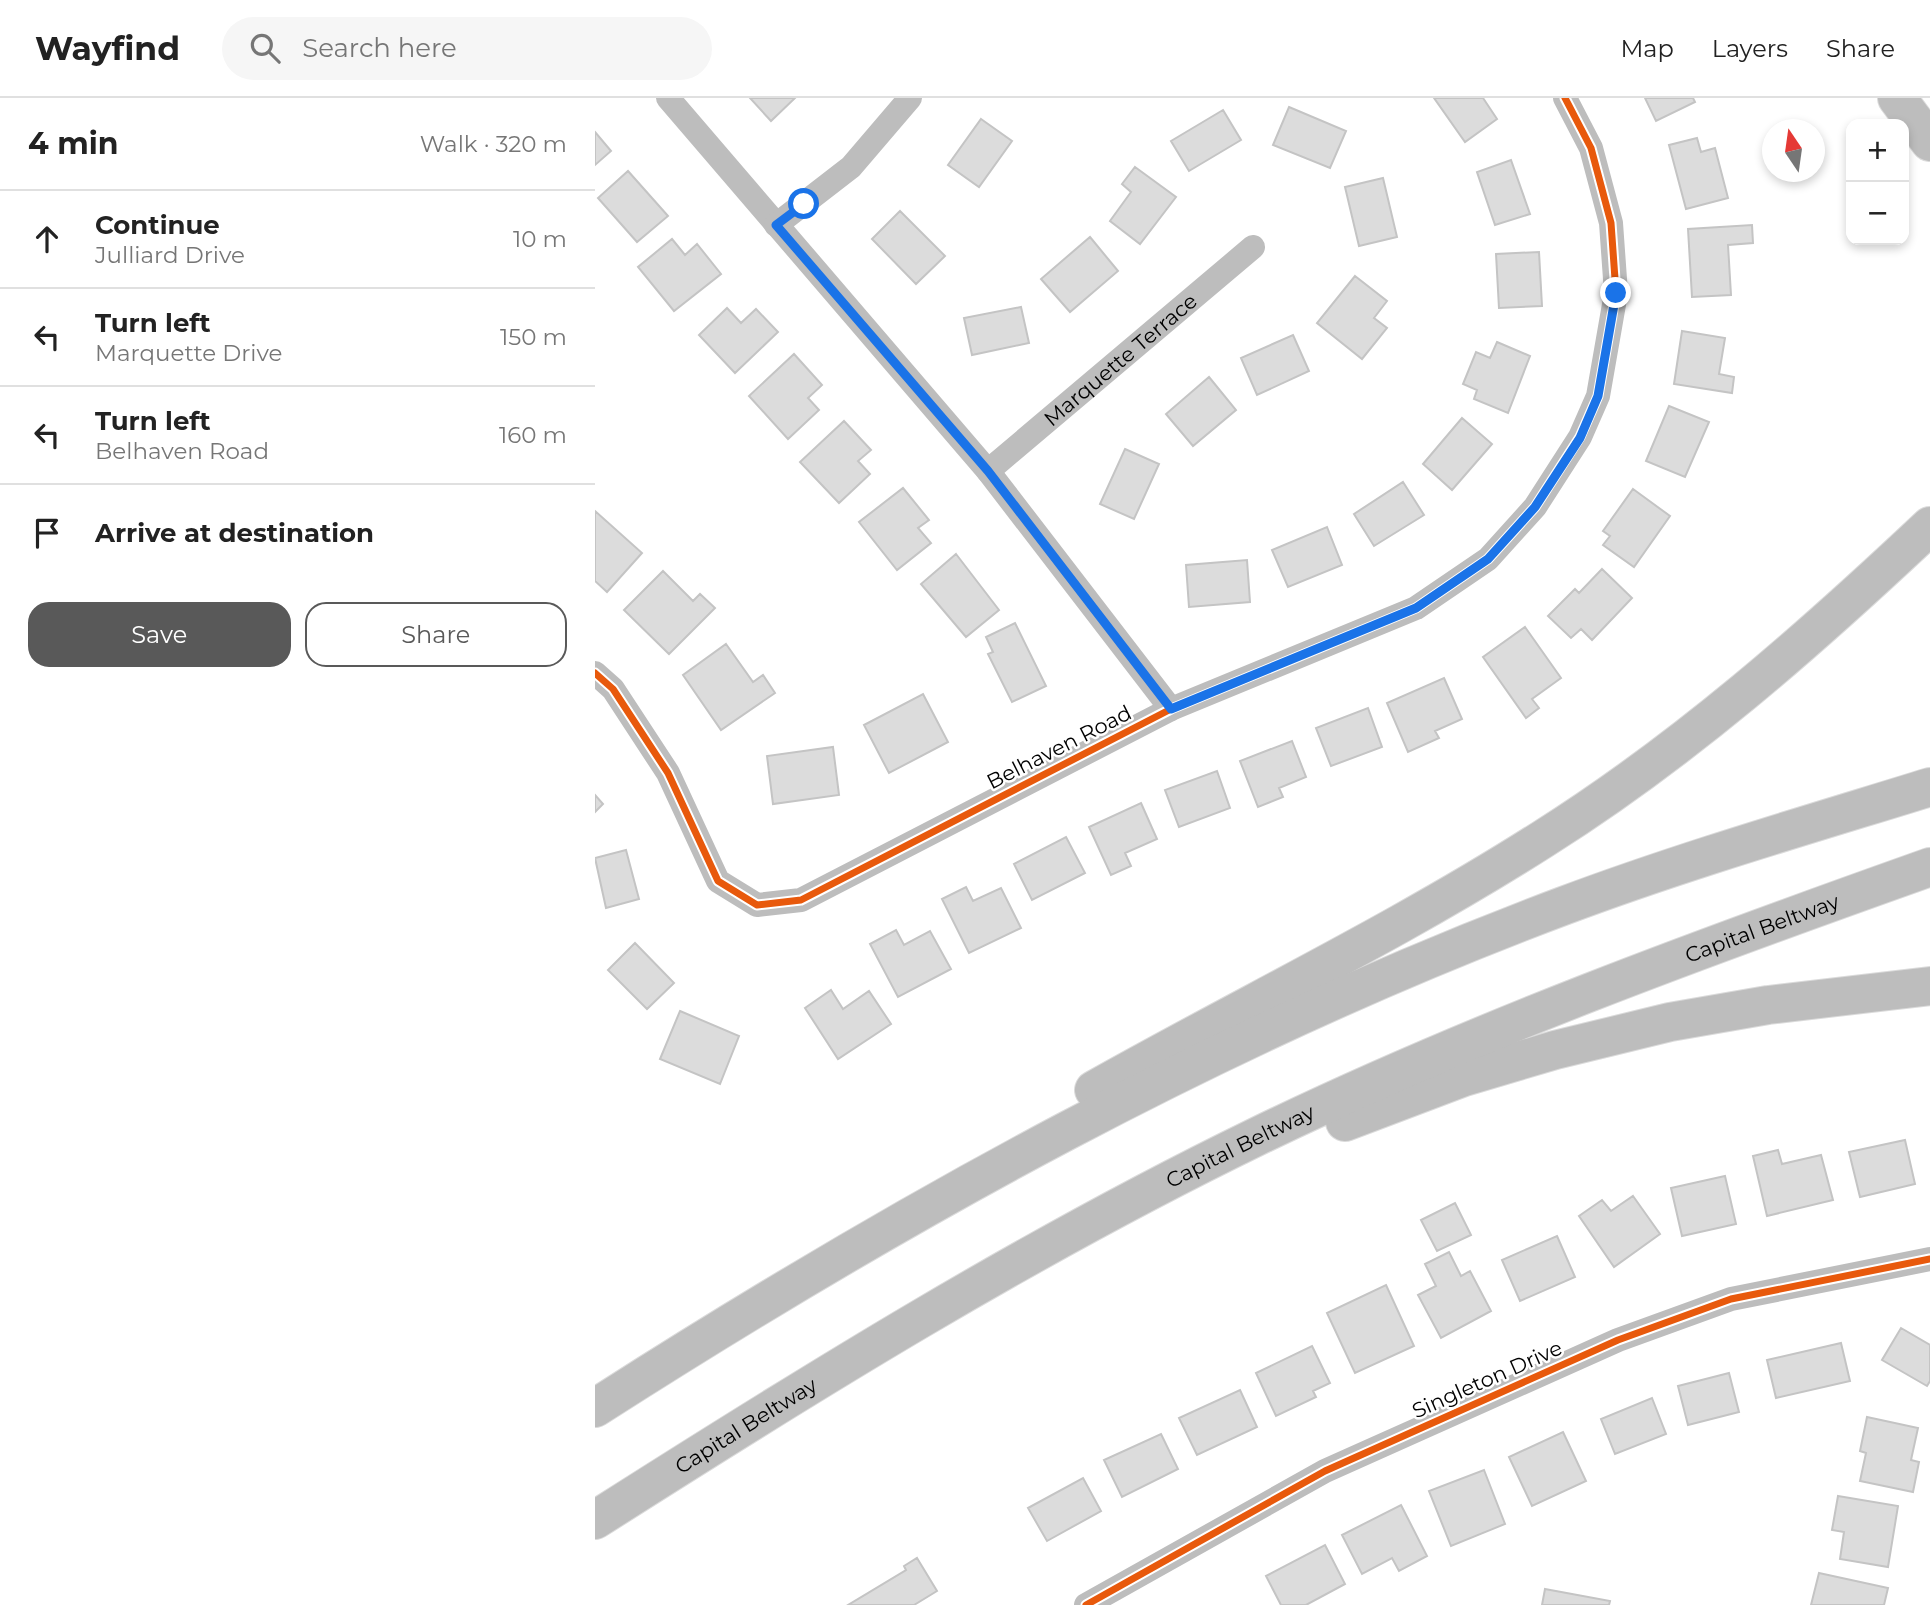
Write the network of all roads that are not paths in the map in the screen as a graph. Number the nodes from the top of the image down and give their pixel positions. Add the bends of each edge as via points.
1 (668, 98) edge
2 (911, 98) edge
3 (1565, 98) edge
4 (1897, 98) edge
5 (1930, 142) edge
6 (776, 225) junction
7 (1253, 247) dead end
8 (988, 471) junction
9 (1930, 526) edge
10 (595, 673) edge
11 (1171, 709) junction
12 (1930, 787) edge
13 (1930, 867) edge
14 (1930, 986) edge
15 (1120, 1206) junction
16 (1930, 1259) edge
17 (736, 1318) junction
18 (595, 1408) edge
19 (595, 1520) edge
20 (1099, 1602) edge

1 - 6 street
2 - 6 street via 851,167
3 - 11 street, Belhaven Road via 1591,148 1611,223 1616,293 1598,396 1580,438 1535,507 1488,559 1416,608
4 - 5 main road
6 - 8 street
7 - 8 street, Marquette Terrace
8 - 11 street
9 - 17 main road via 1739,697 1543,839 1069,1104
10 - 11 street, Belhaven Road via 613,689 668,773 718,881 757,905 801,900
12 - 17 main road via 1562,906 1380,981 1083,1122 938,1199
13 - 15 main road, Capital Beltway via 1610,984 1413,1065
14 - 15 main road via 1768,1005 1670,1022 1555,1050 1464,1077
15 - 19 main road, Capital Beltway via 991,1276 787,1398
16 - 20 street, Singleton Drive via 1731,1299 1618,1340 1325,1471
17 - 18 main road

